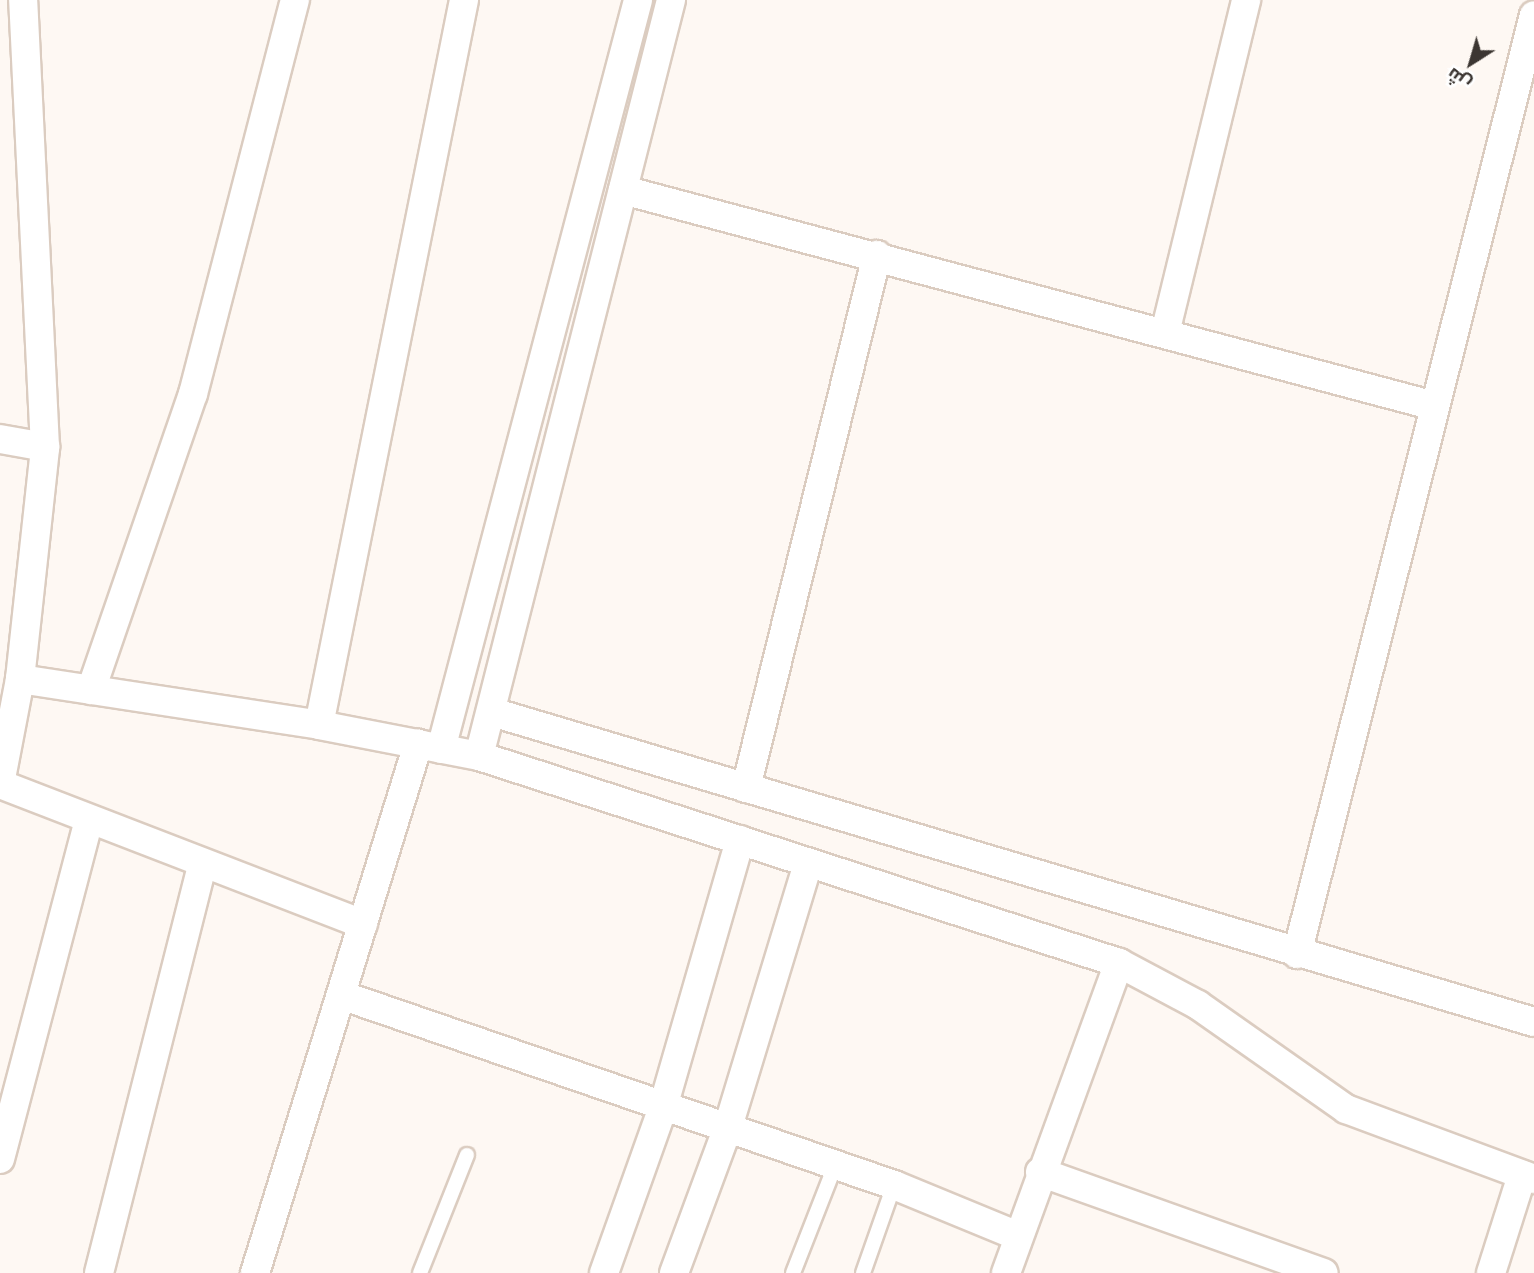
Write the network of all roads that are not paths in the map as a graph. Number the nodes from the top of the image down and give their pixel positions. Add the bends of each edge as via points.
1 (23, 0) edge
2 (295, 0) edge
3 (464, 0) edge
4 (638, 0) edge
5 (671, 0) edge
6 (1246, 0) edge
7 (1534, 15) edge
8 (623, 190) junction
9 (877, 255) junction
10 (1165, 333) junction
11 (1435, 406) junction
12 (0, 439) edge
13 (45, 447) junction
14 (20, 679) junction
15 (91, 690) junction
16 (492, 712) junction
17 (319, 725) junction
18 (430, 747) junction
19 (480, 756) junction
20 (0, 784) edge
21 (746, 788) junction
22 (89, 819) junction
23 (740, 840) junction
24 (203, 863) junction
25 (808, 863) junction
26 (363, 924) junction
27 (1297, 954) junction
28 (1119, 963) junction
29 (341, 995) junction
30 (1534, 1022) edge
31 (663, 1107) junction
32 (728, 1127) junction
33 (467, 1155) dead end
34 (0, 1158) edge
35 (835, 1166) junction
36 (1040, 1172) junction
37 (1528, 1177) edge
38 (894, 1185) junction
39 (1018, 1237) junction
40 (99, 1273) edge
41 (255, 1273) edge
42 (419, 1273) edge
43 (604, 1273) edge
44 (674, 1273) edge
45 (793, 1273) edge
46 (863, 1273) edge
47 (1006, 1273) edge
48 (1324, 1273) edge
49 (1491, 1273) edge

1 - 13 street
2 - 15 street via 193,394
3 - 17 street
4 - 18 street
5 - 8 street
6 - 10 street
7 - 11 street
8 - 9 street
8 - 16 street
9 - 10 street
9 - 21 street
10 - 11 street
11 - 27 street
12 - 13 street
13 - 14 street
14 - 15 street
14 - 20 street
15 - 17 street
16 - 19 street
16 - 21 street
17 - 18 street
18 - 19 street
18 - 26 street
19 - 23 street
20 - 22 street
21 - 27 street
22 - 24 street
22 - 34 street
23 - 25 street
23 - 31 street
24 - 26 street
24 - 40 street
25 - 28 street
25 - 32 street
26 - 29 street
27 - 30 street
28 - 36 street
28 - 37 street via 1208,1012 1346,1109
29 - 31 street
29 - 41 street
31 - 32 street
31 - 43 street
32 - 35 street
32 - 44 street
33 - 42 lane
35 - 38 street
35 - 45 lane
36 - 39 street
36 - 48 street
37 - 49 street
38 - 39 street
38 - 46 lane
39 - 47 street

